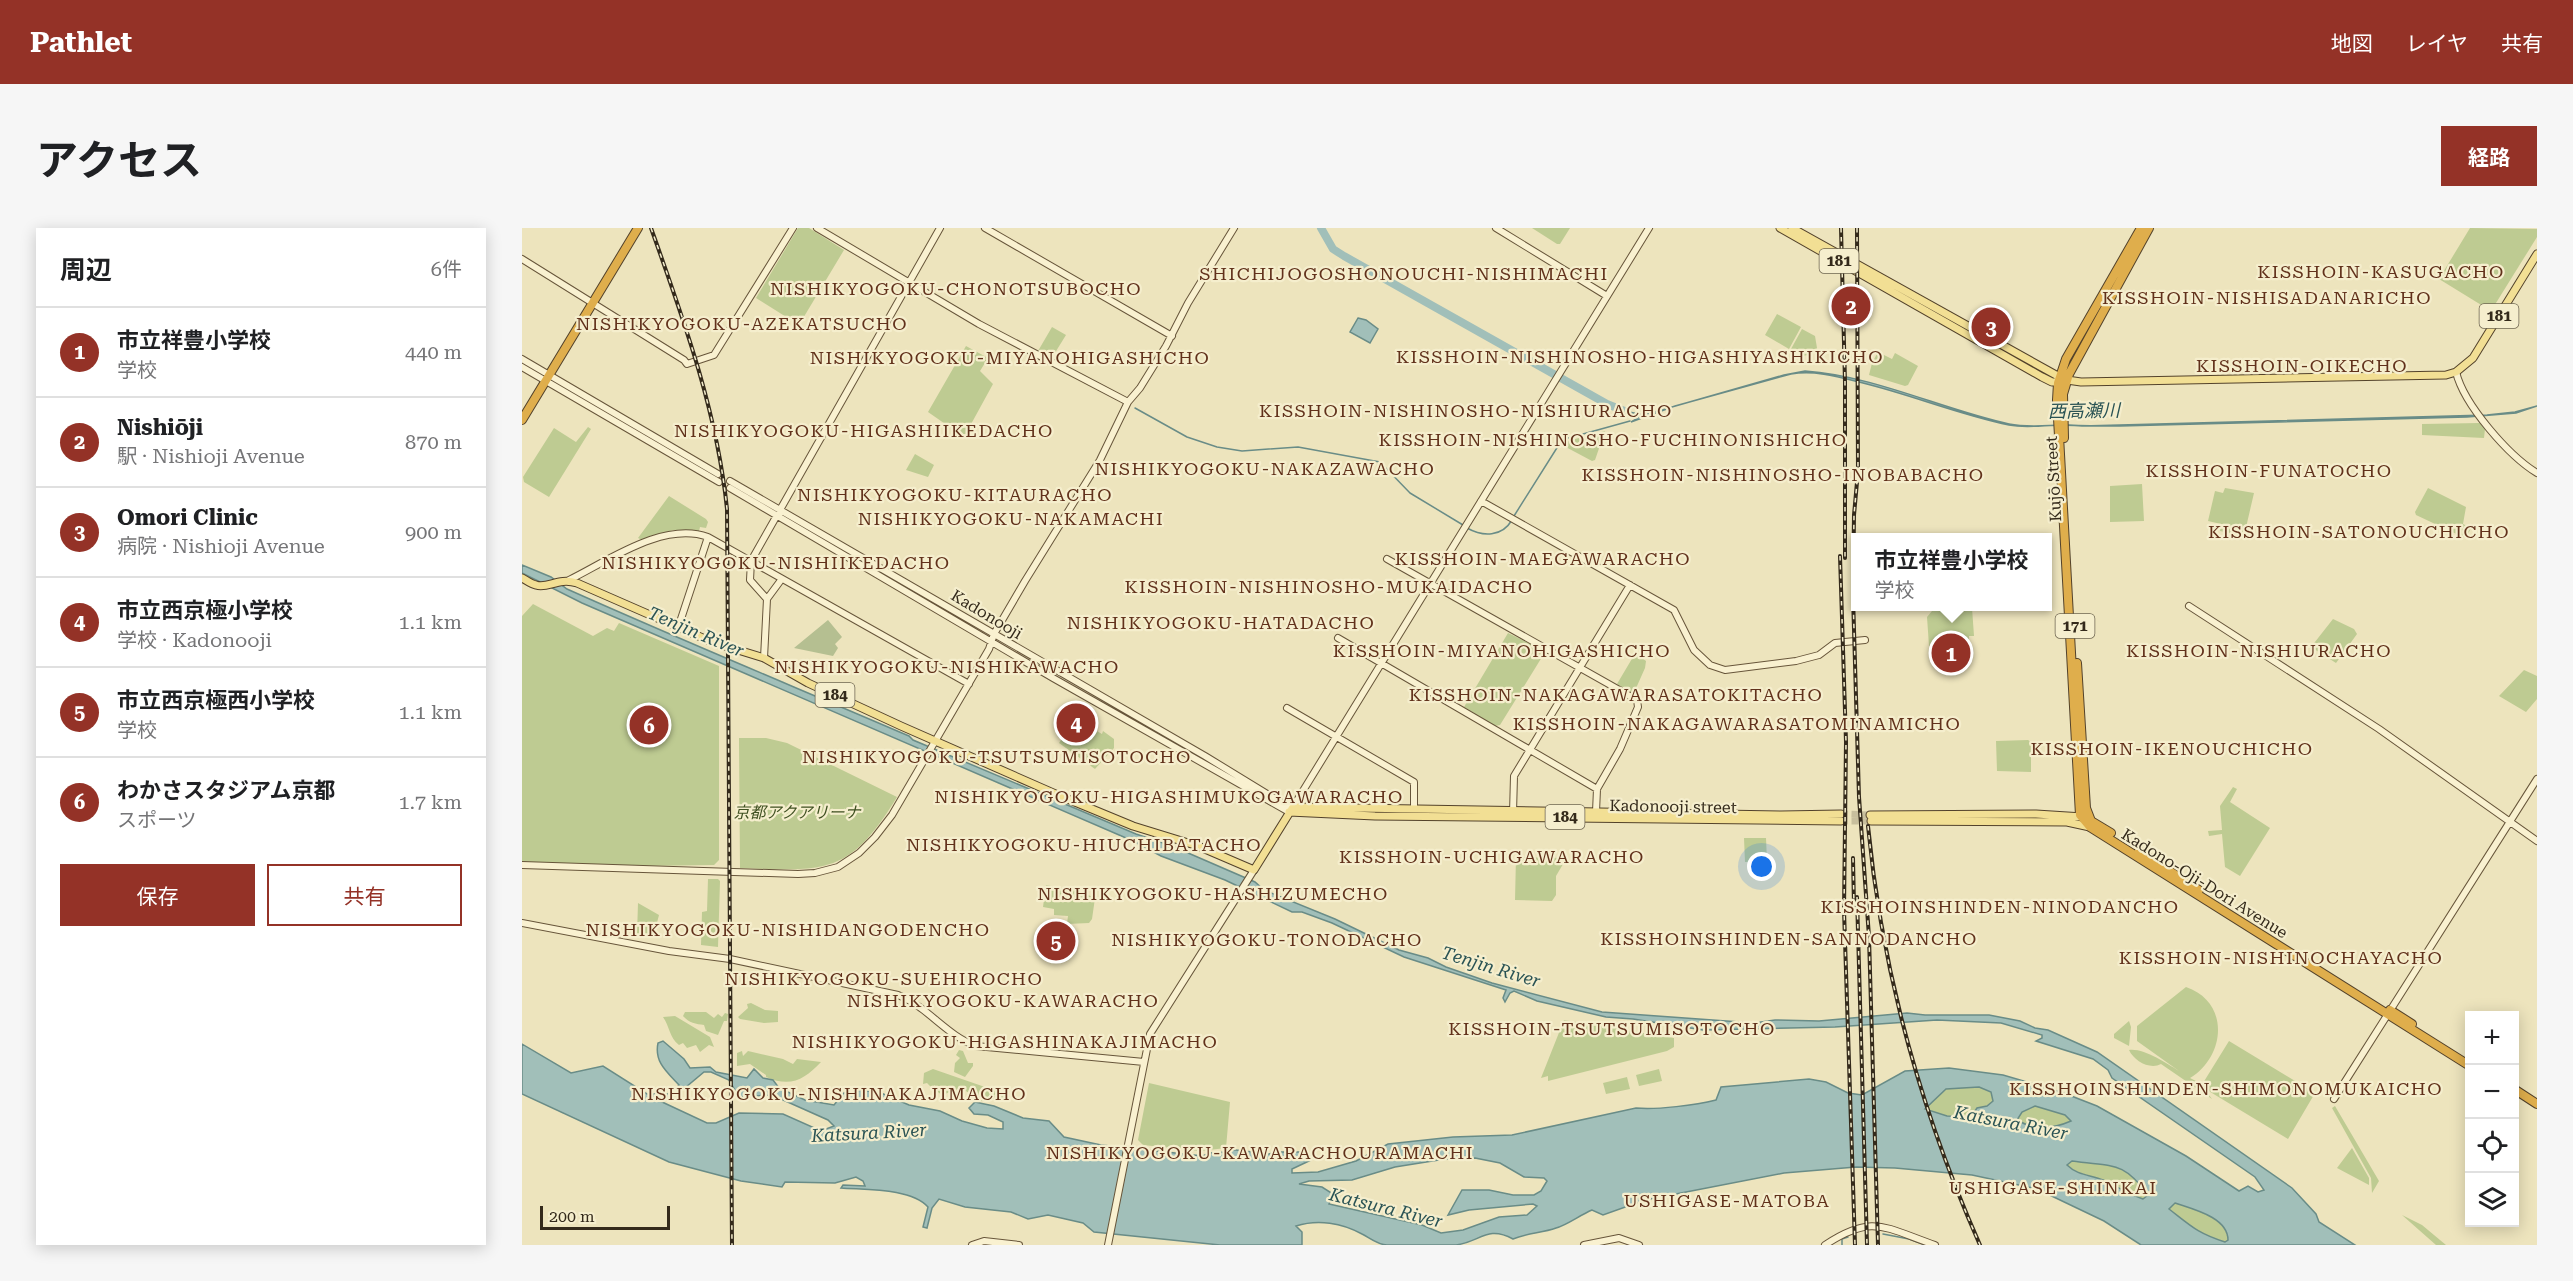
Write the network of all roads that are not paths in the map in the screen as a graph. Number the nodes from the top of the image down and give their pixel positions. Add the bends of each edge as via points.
1 (638, 228) edge
2 (643, 228) edge
3 (793, 228) edge
4 (817, 228) edge
5 (940, 228) edge
6 (985, 228) edge
7 (1234, 228) edge
8 (1496, 228) edge
9 (1649, 228) edge
10 (1780, 228) edge
11 (1791, 228) edge
12 (2141, 228) edge
13 (2149, 228) edge
14 (2537, 254) edge
15 (522, 259) edge
16 (909, 282) junction
17 (1607, 296) junction
18 (593, 303) junction
19 (1172, 336) junction
20 (522, 359) edge
21 (522, 367) edge
22 (2456, 372) junction
23 (549, 376) junction
24 (2059, 379) junction
25 (2067, 380) junction
26 (1128, 402) junction
27 (522, 420) edge
28 (2061, 427) junction
29 (2537, 473) edge
30 (718, 478) dead end
31 (730, 485) dead end
32 (1481, 501) junction
33 (778, 513) junction
34 (708, 537) junction
35 (1387, 559) dead end
36 (751, 561) junction
37 (522, 578) edge
38 (565, 580) junction
39 (781, 580) junction
40 (1430, 584) junction
41 (1630, 585) junction
42 (767, 599) junction
43 (2189, 606) dead end
44 (678, 628) junction
45 (994, 634) junction
46 (1338, 638) dead end
47 (1865, 640) dead end
48 (993, 642) junction
49 (764, 658) junction
50 (1380, 663) junction
51 (1580, 668) junction
52 (969, 684) junction
53 (1287, 708) dead end
54 (1335, 737) junction
55 (934, 743) junction
56 (1530, 750) junction
57 (2537, 779) edge
58 (1598, 789) junction
59 (1291, 810) junction
60 (1596, 812) junction
61 (2083, 812) junction
62 (1414, 813) junction
63 (1513, 813) junction
64 (1554, 814) junction
65 (2067, 822) junction
66 (2510, 822) junction
67 (2091, 824) junction
68 (2537, 841) edge
69 (522, 865) edge
70 (1253, 872) junction
71 (522, 923) edge
72 (2388, 1012) junction
73 (2465, 1058) edge
74 (1143, 1064) junction
75 (2468, 1065) edge
76 (2519, 1092) edge
77 (2519, 1098) edge
78 (2334, 1099) dead end
79 (2537, 1104) edge
80 (2537, 1109) edge
81 (972, 1245) edge
82 (1019, 1245) edge
83 (1108, 1245) edge
84 (1584, 1245) edge
85 (1639, 1245) edge
86 (1825, 1245) edge
87 (1935, 1245) edge

1 - 18 highway
2 - 18 highway
3 - 18 street via 714,355 687,364
4 - 16 street
5 - 16 street
6 - 19 street
7 - 19 street
8 - 17 street
9 - 17 street
10 - 24 main road, 181 via 2027,369
11 - 24 main road, 181
12 - 24 highway, Kujō Street / 171 via 2066,359
13 - 25 highway, Kujō Street / 171
14 - 22 main road, 181 via 2477,353
15 - 18 street
16 - 26 street
16 - 33 street
17 - 32 street
18 - 23 highway
19 - 26 street
20 - 23 street
21 - 23 street
22 - 25 main road
22 - 29 street via 2462,390 2484,420 2513,456
23 - 27 highway
23 - 30 street
24 - 25 main road, 181
24 - 28 highway, Kujō Street / 171
25 - 28 highway, Kujō Street / 171
26 - 45 street via 1100,460
28 - 61 highway, Kujō Street / 171
31 - 33 street, Kadonooji
32 - 40 street
32 - 41 street
33 - 36 street
33 - 45 street, Kadonooji
33 - 48 street, Kadonooji
34 - 36 street
34 - 38 street via 692,532 672,533
34 - 44 street
35 - 40 street
36 - 39 street
36 - 42 street via 750,580
37 - 38 main road via 543,586
38 - 44 main road, 184
39 - 42 street
39 - 52 street
40 - 50 street
40 - 51 street
41 - 47 street via 1674,610 1700,658 1725,669 1796,661 1819,656 1835,643
41 - 51 street
42 - 49 street
43 - 66 street via 2373,725
44 - 49 main road, 184
45 - 48 street
45 - 59 street, Kadonooji
46 - 50 street
48 - 52 street
48 - 59 street, Kadonooji
49 - 55 main road, 184
50 - 54 street
50 - 56 street
51 - 56 street
51 - 58 street via 1637,700 1638,707 1620,749
52 - 55 street
53 - 54 street
54 - 59 street
54 - 62 street via 1414,782
55 - 69 street via 875,837 852,859 826,871 798,874
55 - 70 main road, 184 via 1101,813 1198,846
56 - 58 street
56 - 63 street via 1514,777
57 - 66 street
58 - 60 street
59 - 62 main road, Kadonooji street / 184
59 - 70 main road
60 - 64 main road, Kadonooji street / 184
60 - 64 main road, Kadonooji street / 184 via 1841,818
61 - 65 main road via 2075,821
61 - 65 main road via 1871,818
61 - 67 highway, Kujō Street / 171
62 - 63 main road, Kadonooji street / 184
63 - 64 main road, Kadonooji street / 184
65 - 67 main road
66 - 68 street
66 - 72 street
67 - 72 highway, Kadono-Oji-Dori Avenue
70 - 74 street via 1150,1034
71 - 74 street via 733,960 898,995 919,1004 964,1041 976,1046
72 - 73 highway, Kadono-Oji-Dori Avenue
72 - 75 highway, Kadono-Oji-Dori Avenue
72 - 78 street
74 - 83 street
76 - 79 highway
77 - 80 highway
81 - 82 street via 984,1241
84 - 85 street via 1619,1238
86 - 87 street via 1852,1228 1880,1226

